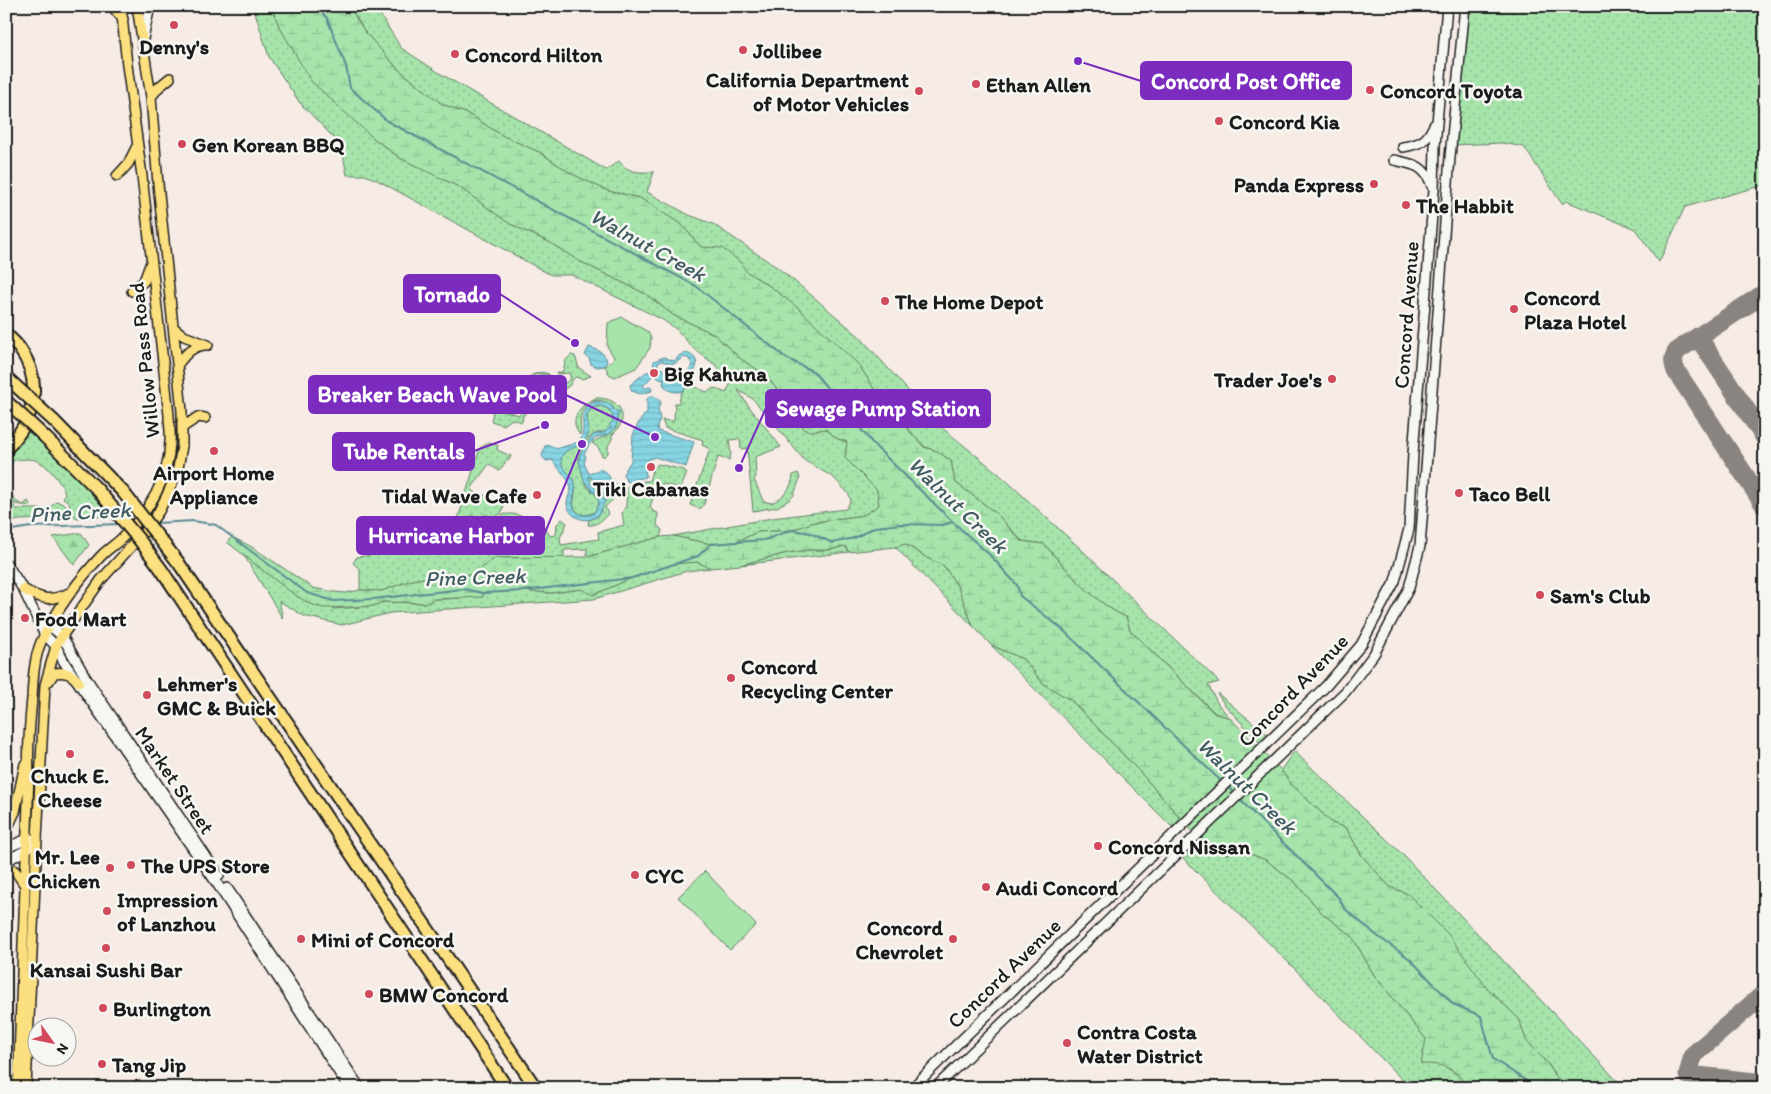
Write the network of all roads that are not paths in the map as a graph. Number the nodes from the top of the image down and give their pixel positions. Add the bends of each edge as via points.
1 (112, 6) edge
2 (121, 6) edge
3 (138, 6) edge
4 (150, 6) edge
5 (1447, 6) edge
6 (1465, 6) edge
7 (123, 20) junction
8 (143, 39) junction
9 (170, 78) dead end
10 (152, 97) junction
11 (1437, 118) junction
12 (137, 146) junction
13 (1403, 147) dead end
14 (1394, 160) dead end
15 (117, 176) dead end
16 (1434, 190) junction
17 (152, 262) junction
18 (132, 291) dead end
19 (174, 328) junction
20 (6, 334) edge
21 (178, 364) junction
22 (6, 377) edge
23 (6, 401) edge
24 (205, 418) dead end
25 (183, 427) junction
26 (6, 449) edge
27 (6, 563) edge
28 (23, 590) junction
29 (73, 591) junction
30 (40, 624) junction
31 (50, 626) junction
32 (45, 635) junction
33 (62, 636) junction
34 (56, 646) junction
35 (79, 682) junction
36 (45, 685) junction
37 (105, 720) junction
38 (128, 740) junction
39 (28, 749) junction
40 (141, 773) junction
41 (6, 831) edge
42 (37, 839) junction
43 (26, 845) junction
44 (6, 848) edge
45 (6, 863) edge
46 (24, 884) junction
47 (22, 957) junction
48 (30, 994) junction
49 (928, 1072) junction
50 (18, 1088) edge
51 (26, 1088) edge
52 (348, 1088) edge
53 (360, 1088) edge
54 (507, 1088) edge
55 (536, 1088) edge
56 (912, 1088) edge
57 (921, 1088) edge
58 (935, 1088) edge

1 - 7 main road
2 - 7 main road, Willow Pass Road
3 - 8 main road, Willow Pass Road
4 - 8 main road
5 - 11 main road, Concord Avenue
6 - 58 main road, Concord Avenue via 1420,546 1409,588 1374,654 1346,691
7 - 12 main road, Willow Pass Road
8 - 10 main road, Willow Pass Road
9 - 10 main road
10 - 19 main road, Willow Pass Road
11 - 13 main road via 1430,134 1420,144
11 - 16 main road, Concord Avenue
12 - 15 main road
12 - 17 main road, Willow Pass Road
14 - 16 main road via 1415,164 1422,169
16 - 49 main road, Concord Avenue via 1410,529 1395,581 1361,645 1326,686
17 - 18 main road via 144,281
17 - 29 main road, Willow Pass Road via 169,416 170,443 166,467 147,510 87,571
19 - 21 main road, Willow Pass Road
19 - 21 main road via 184,336 208,345 188,351
20 - 26 highway via 20,348 28,363 33,394 32,411 24,429
21 - 25 main road, Willow Pass Road
22 - 55 highway, bridge via 123,492 178,562
23 - 54 highway, bridge via 97,489 141,542
24 - 25 main road via 198,417
25 - 33 main road, Willow Pass Road, bridge via 178,468 154,519 101,580
27 - 28 main road, Market Street
28 - 29 main road via 45,599
28 - 30 main road, Market Street
29 - 31 main road, Willow Pass Road
30 - 31 main road, Market Street
30 - 32 main road, Market Street
31 - 32 main road, Willow Pass Road
31 - 33 main road, Market Street
32 - 34 main road, Market Street
32 - 39 main road, Willow Pass Road via 34,667
33 - 34 main road, Willow Pass Road
33 - 38 main road, Market Street
34 - 35 main road, Market Street
34 - 36 main road, Willow Pass Road
35 - 36 main road via 71,674 62,672 54,673
35 - 37 main road, Market Street
36 - 42 main road, Willow Pass Road
37 - 38 main road via 123,739
37 - 40 main road, Market Street
38 - 40 main road via 128,748
38 - 53 main road, Market Street
39 - 41 main road via 15,812
39 - 43 main road, Willow Pass Road
40 - 52 main road, Market Street via 218,885
42 - 43 main road
42 - 48 main road, Willow Pass Road
43 - 44 main road
43 - 45 main road
43 - 46 main road, Willow Pass Road
45 - 46 main road
46 - 47 main road, Willow Pass Road
47 - 48 main road via 28,959
47 - 50 main road, Willow Pass Road
48 - 51 main road, Willow Pass Road
49 - 56 main road, Concord Avenue
49 - 57 main road

